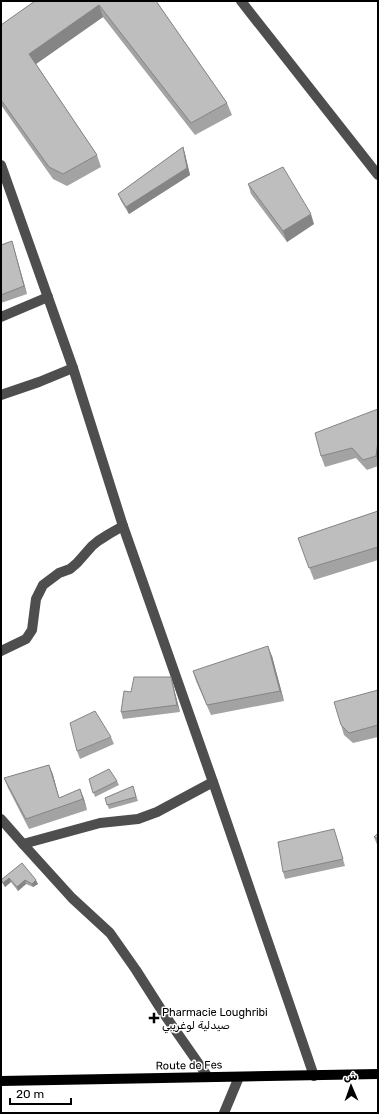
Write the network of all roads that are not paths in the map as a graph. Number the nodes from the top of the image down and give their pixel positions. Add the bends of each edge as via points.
1 (241, 1) edge
2 (1, 164) edge
3 (378, 175) edge
4 (48, 298) junction
5 (1, 317) edge
6 (73, 368) junction
7 (1, 395) edge
8 (123, 526) junction
9 (1, 651) edge
10 (214, 782) junction
11 (1, 818) edge
12 (23, 844) junction
13 (378, 1074) edge
14 (314, 1076) junction
15 (208, 1077) junction
16 (239, 1077) junction
17 (1, 1081) edge
18 (224, 1113) edge

1 - 3 street
2 - 4 street
4 - 5 street
4 - 6 street
6 - 7 street
6 - 8 street
8 - 9 street via 98,541 77,563 43,585 36,599 32,630 26,639
8 - 10 street
10 - 12 street via 157,812 138,819 100,823
10 - 14 street
11 - 12 street
12 - 15 street via 72,898 110,933
13 - 14 main road, Route de Fes
14 - 16 main road, Route de Fes
15 - 16 main road, Route de Fes
15 - 17 main road, Route de Fes
16 - 18 street

